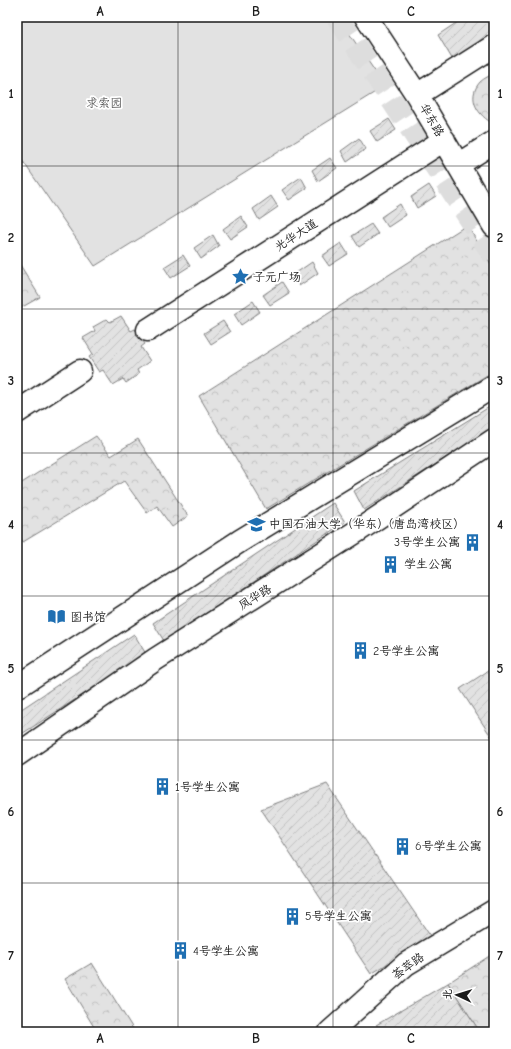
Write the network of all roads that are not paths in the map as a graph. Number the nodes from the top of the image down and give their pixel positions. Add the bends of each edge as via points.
1 (366, 17) edge
2 (494, 46) edge
3 (418, 95) junction
4 (444, 140) junction
5 (494, 142) edge
6 (459, 164) junction
7 (494, 226) edge
8 (148, 330) dead end
9 (80, 371) dead end
10 (494, 386) edge
11 (17, 412) edge
12 (494, 440) edge
13 (17, 687) edge
14 (17, 755) edge
15 (494, 911) edge
16 (330, 1032) edge

1 - 3 street, 华东路
2 - 3 street
3 - 4 street, 华东路
4 - 6 street, 华东路
4 - 8 street, 光华大道
5 - 6 street
6 - 7 street, 华东路
9 - 11 street
10 - 13 street via 240,541
12 - 14 street, 凤华路 via 360,530 156,659
15 - 16 street, 荟萃路 via 406,964

